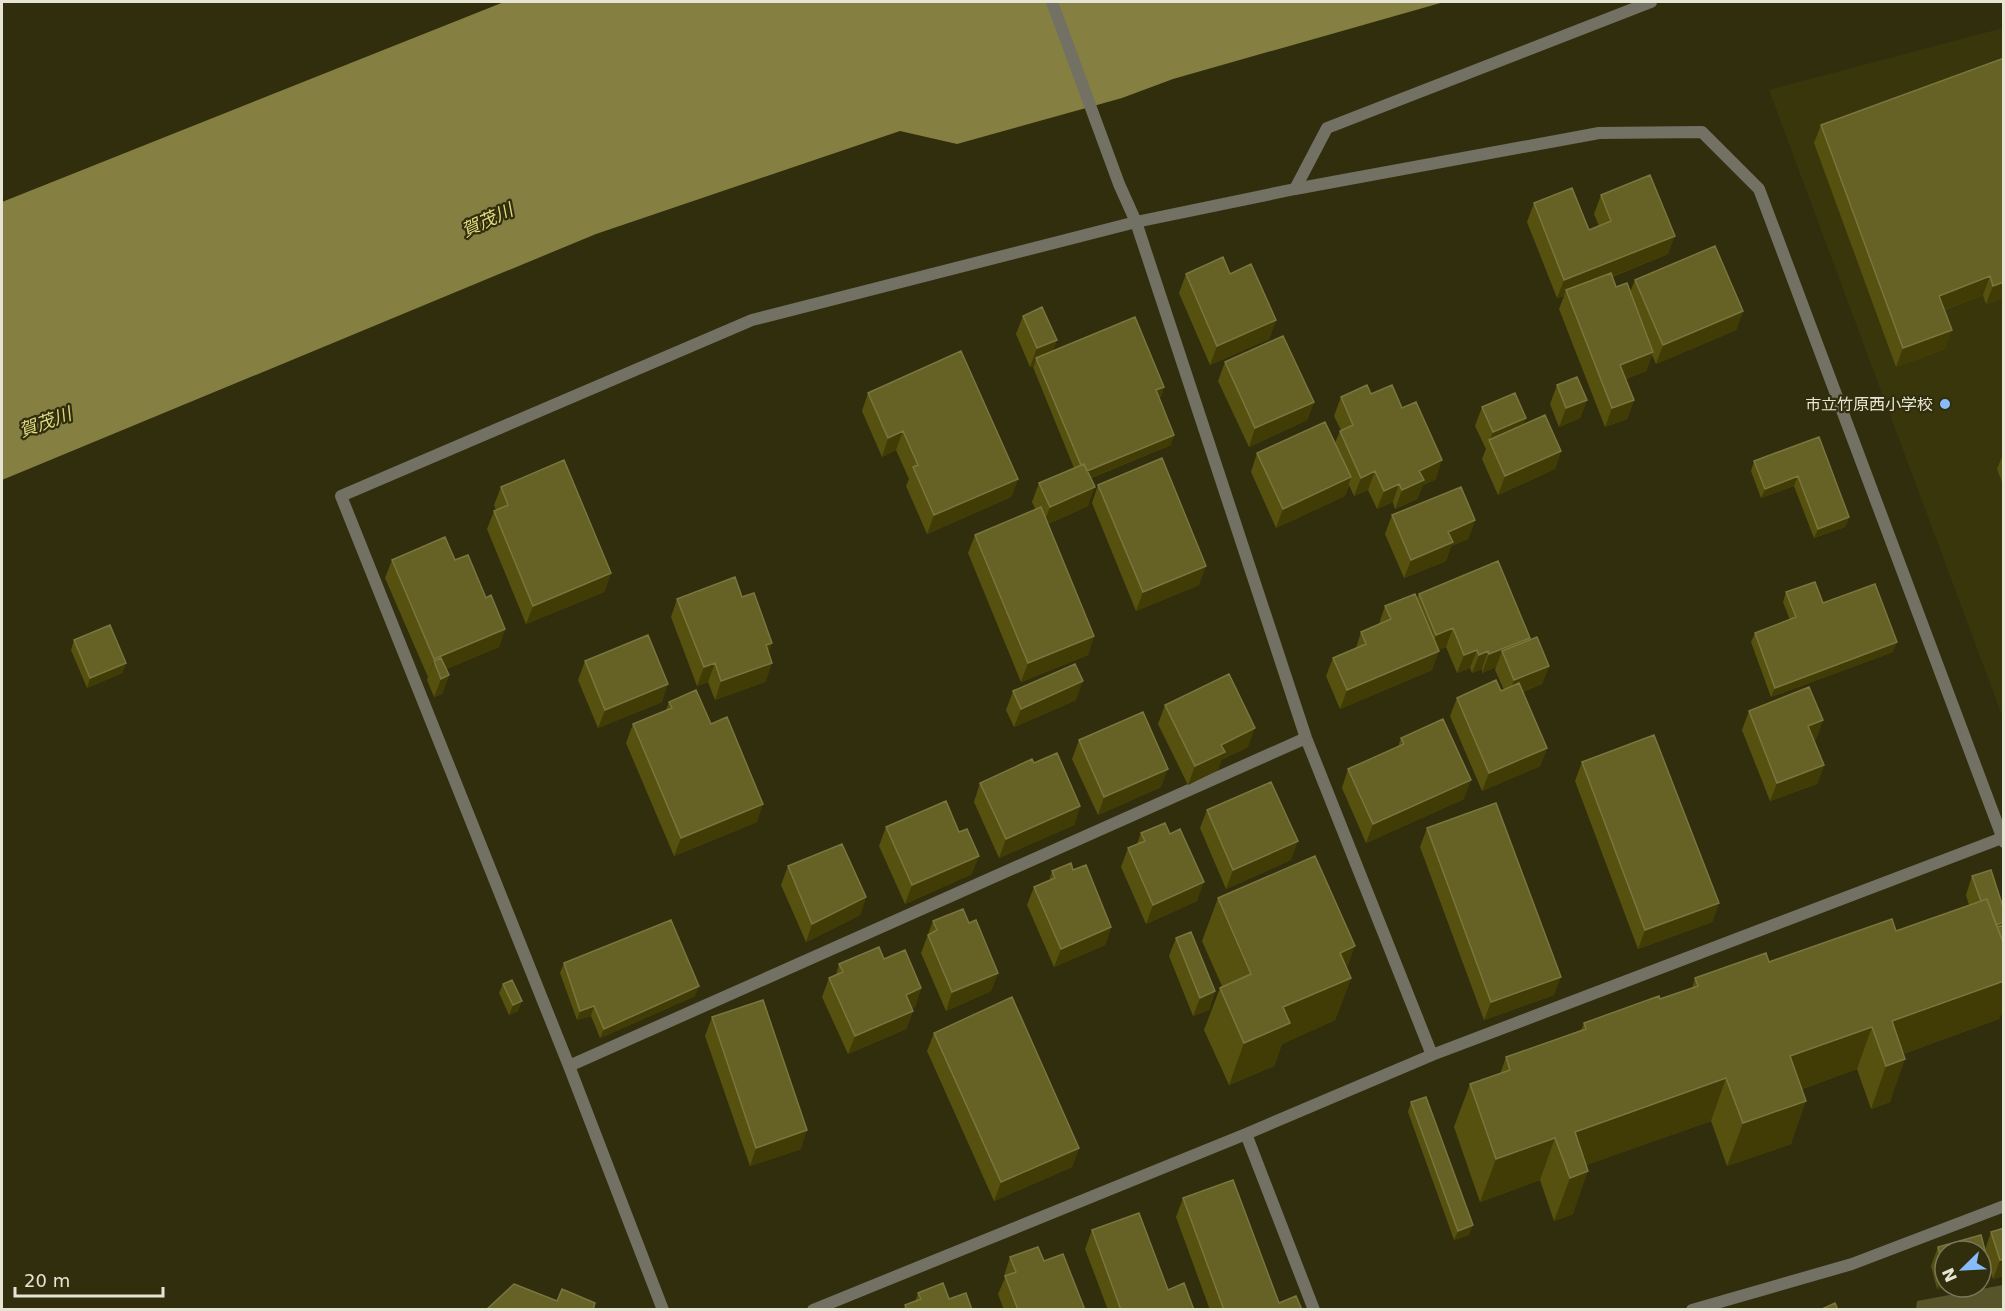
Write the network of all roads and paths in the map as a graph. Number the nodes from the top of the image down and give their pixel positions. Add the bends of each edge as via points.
1 (1052, 2) edge
2 (1651, 2) edge
3 (1295, 189) junction
4 (1136, 222) junction
5 (1306, 738) junction
6 (2003, 840) edge
7 (1432, 1055) junction
8 (569, 1066) junction
9 (1246, 1134) junction
10 (2004, 1206) edge
11 (663, 1310) edge
12 (813, 1310) edge
13 (1314, 1310) edge
14 (1692, 1310) edge

1 - 4 street
2 - 3 street via 1328,128
3 - 4 street
3 - 6 street via 1599,133 1702,132 1759,189
4 - 5 street
4 - 8 street via 752,320 341,496
5 - 7 street
5 - 8 street
6 - 7 street
7 - 9 street
8 - 11 street
9 - 12 street
9 - 13 street
10 - 14 street via 1852,1264

